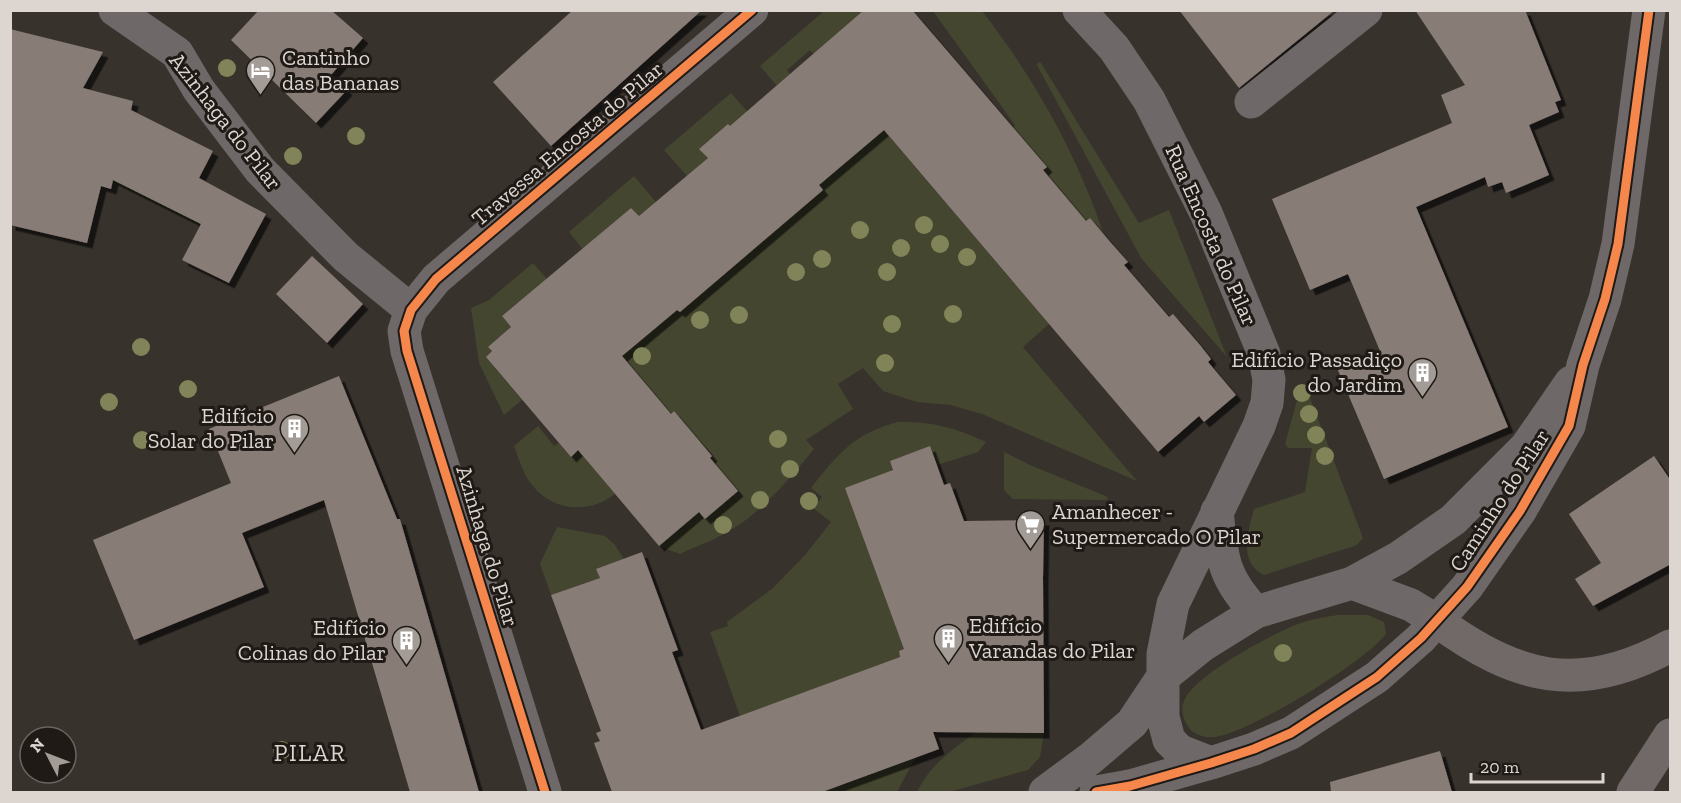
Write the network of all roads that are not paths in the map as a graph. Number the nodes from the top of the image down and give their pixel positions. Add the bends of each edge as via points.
1 (115, 10) edge
2 (752, 10) edge
3 (1079, 10) edge
4 (1366, 10) edge
5 (1649, 10) edge
6 (1251, 102) dead end
7 (411, 310) junction
8 (1583, 365) junction
9 (1217, 511) junction
10 (1352, 583) junction
11 (1256, 612) junction
12 (1437, 621) junction
13 (1671, 646) edge
14 (1162, 678) junction
15 (1132, 723) junction
16 (1671, 735) edge
17 (1211, 763) junction
18 (1131, 789) edge
19 (545, 792) edge
20 (1045, 792) edge
21 (1096, 792) edge
22 (1633, 792) edge

1 - 7 street, Azinhaga do Pilar via 177,53 260,170 346,257
2 - 7 street, Travessa Encosta do Pilar via 436,279
3 - 9 street, Rua Encosta do Pilar via 1114,48 1149,100 1206,213 1264,354 1269,380 1264,411
4 - 6 street
5 - 8 street, Caminho do Pilar via 1618,244
7 - 19 street, Azinhaga do Pilar via 404,331 407,351
8 - 10 street, Caminho do Pilar via 1526,447 1453,520
8 - 12 street, Caminho do Pilar via 1564,435 1531,494 1467,587
9 - 11 street via 1225,566 1233,585
9 - 14 street, Rua Encosta do Pilar via 1173,604
10 - 11 street, Caminho do Pilar
10 - 12 street via 1412,605
11 - 14 street, Caminho do Pilar via 1203,645
12 - 13 main road via 1488,654 1518,666 1577,677 1646,659
12 - 17 street, Caminho do Pilar via 1377,677 1317,717 1282,737
14 - 15 street, Caminho do Pilar
14 - 17 street, Rua Encosta do Pilar via 1163,717 1169,740 1180,751
15 - 18 street, Caminho do Pilar via 1125,762
15 - 20 street, Caminho do Pilar
16 - 22 main road
17 - 18 street, Caminho do Pilar
18 - 21 street, Caminho do Pilar

